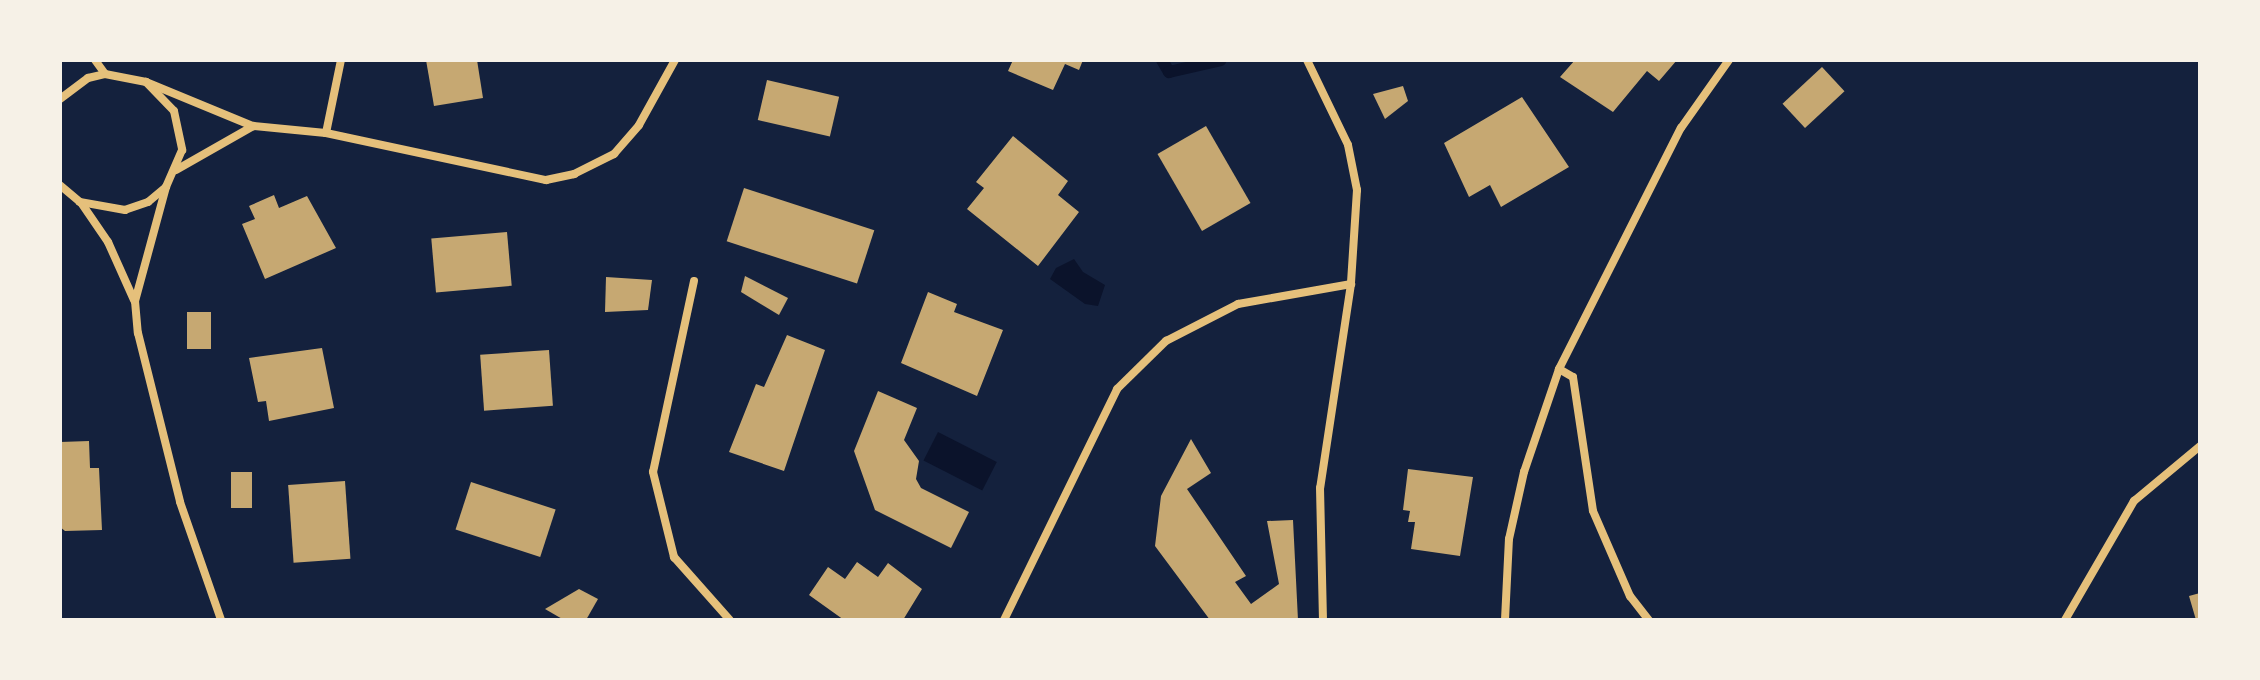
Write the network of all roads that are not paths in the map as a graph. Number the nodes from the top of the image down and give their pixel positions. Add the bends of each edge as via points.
1 (95, 60) edge
2 (341, 60) edge
3 (675, 60) edge
4 (1307, 60) edge
5 (1729, 60) edge
6 (105, 74) junction
7 (146, 82) junction
8 (60, 99) edge
9 (253, 126) junction
10 (326, 133) junction
11 (176, 170) junction
12 (60, 185) edge
13 (166, 187) junction
14 (80, 202) junction
15 (694, 281) dead end
16 (1351, 284) junction
17 (135, 301) junction
18 (1559, 369) junction
19 (2200, 446) edge
20 (2067, 619) edge
21 (221, 620) edge
22 (730, 620) edge
23 (1004, 620) edge
24 (1323, 620) edge
25 (1505, 620) edge
26 (1649, 620) edge

1 - 6 street
2 - 10 street
3 - 10 street via 628,140 594,167 546,180
4 - 16 street via 1348,145 1357,190
5 - 18 street via 1681,128
6 - 7 street
6 - 8 street via 88,78
7 - 9 street
7 - 11 street via 162,94 178,120 182,150
9 - 10 street
9 - 11 street
11 - 13 street
12 - 14 street
13 - 14 street via 148,202 125,210
13 - 17 street
14 - 17 street via 108,242
15 - 22 street via 653,472 674,557
16 - 23 street via 1238,304 1156,351 1117,389
16 - 24 street via 1320,488
17 - 21 street via 180,502
18 - 25 street via 1524,472 1509,539
18 - 26 street via 1573,377 1593,511 1630,596
19 - 20 street via 2134,501

